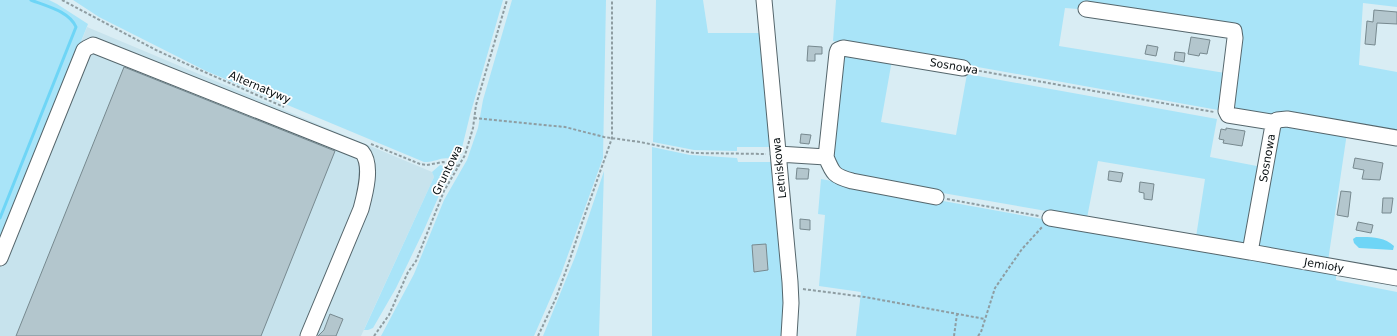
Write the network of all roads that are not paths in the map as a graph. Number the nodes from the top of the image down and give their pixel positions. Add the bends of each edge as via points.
1 (764, 0) edge
2 (1086, 9) dead end
3 (963, 68) road end
4 (1273, 125) junction
5 (1397, 138) edge
6 (778, 154) junction
7 (826, 157) junction
8 (936, 197) road end
9 (1050, 218) road end
10 (1250, 252) junction
11 (0, 258) edge
12 (1397, 278) edge
13 (308, 336) edge
14 (788, 336) edge

1 - 6 street, Letniskowa
2 - 4 street, Sosnowa via 1234,31 1226,106 1228,115 1272,122
3 - 7 street, Sosnowa via 840,49 837,53
4 - 5 street via 1277,120 1287,119
4 - 10 street, Sosnowa
6 - 7 street
6 - 14 street, Letniskowa via 790,287
7 - 8 street via 831,171 839,177
9 - 10 street
10 - 12 street, Jemioły
11 - 13 street via 84,50 94,44 362,152 366,156 367,172 361,209

